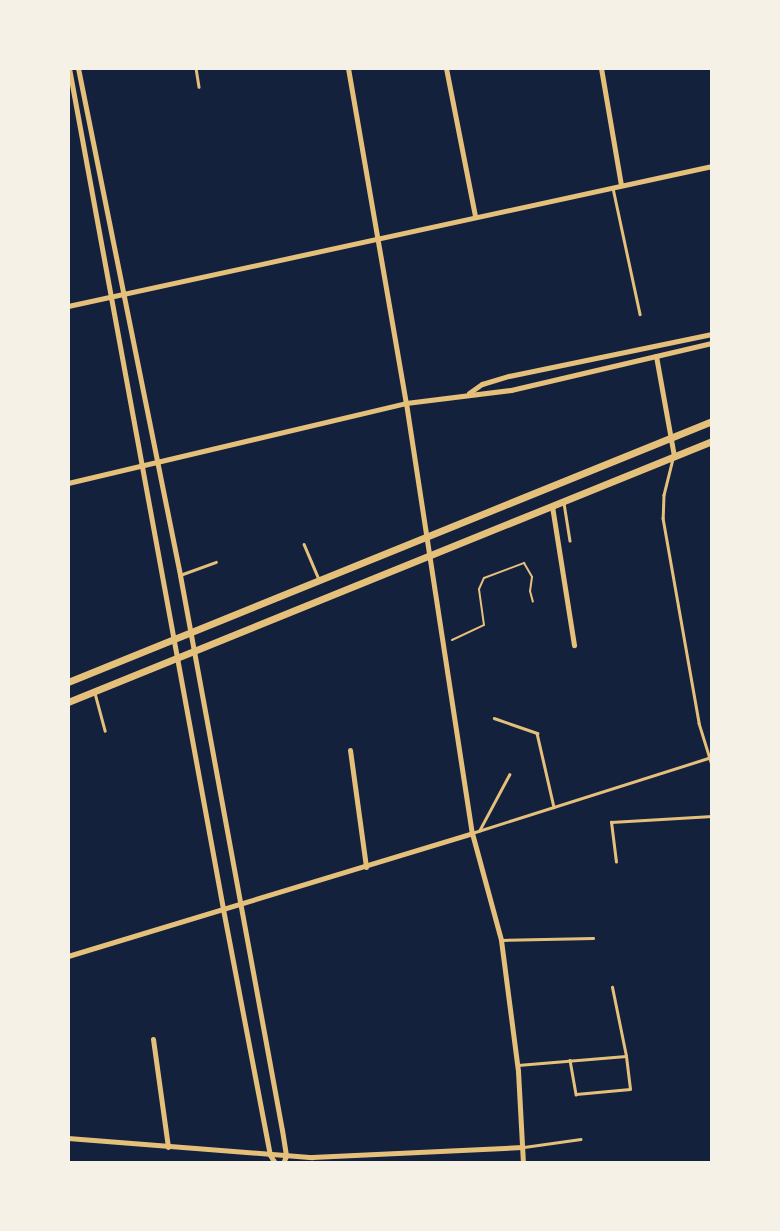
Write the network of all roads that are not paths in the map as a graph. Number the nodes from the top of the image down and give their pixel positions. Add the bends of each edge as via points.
1 (69, 68) edge
2 (78, 68) edge
3 (196, 68) edge
4 (348, 68) edge
5 (446, 68) edge
6 (601, 68) edge
7 (199, 87) dead end
8 (712, 166) edge
9 (621, 185) junction
10 (613, 187) junction
11 (475, 216) junction
12 (376, 237) junction
13 (122, 293) junction
14 (111, 296) junction
15 (68, 306) edge
16 (640, 314) dead end
17 (712, 334) edge
18 (712, 343) edge
19 (656, 356) junction
20 (469, 393) junction
21 (406, 402) junction
22 (712, 421) edge
23 (670, 438) junction
24 (712, 441) edge
25 (674, 456) junction
26 (156, 465) junction
27 (142, 467) junction
28 (68, 483) edge
29 (564, 501) junction
30 (552, 506) junction
31 (427, 536) junction
32 (570, 541) dead end
33 (304, 544) dead end
34 (430, 556) junction
35 (216, 562) dead end
36 (180, 575) junction
37 (165, 578) junction
38 (319, 580) junction
39 (189, 633) junction
40 (175, 639) junction
41 (574, 645) dead end
42 (192, 652) junction
43 (178, 658) junction
44 (68, 682) edge
45 (94, 691) junction
46 (68, 702) edge
47 (494, 718) dead end
48 (105, 731) dead end
49 (350, 750) dead end
50 (711, 757) edge
51 (712, 765) edge
52 (509, 775) dead end
53 (554, 807) junction
54 (712, 816) edge
55 (476, 832) junction
56 (616, 862) dead end
57 (366, 867) junction
58 (239, 905) junction
59 (223, 909) junction
60 (593, 938) dead end
61 (501, 940) junction
62 (68, 956) edge
63 (612, 987) dead end
64 (153, 1039) dead end
65 (626, 1056) junction
66 (570, 1060) junction
67 (518, 1065) junction
68 (68, 1138) edge
69 (580, 1139) dead end
70 (168, 1147) junction
71 (522, 1147) junction
72 (270, 1155) junction
73 (286, 1156) junction
74 (275, 1163) edge
75 (283, 1163) edge
76 (523, 1163) edge

1 - 14 street
2 - 13 street
3 - 7 lane
4 - 12 street
5 - 11 street
6 - 9 street
8 - 9 street
9 - 10 street
10 - 11 street
10 - 16 lane
11 - 12 street
12 - 13 street
12 - 21 street
13 - 14 street
13 - 26 street
14 - 15 street
14 - 27 street
17 - 20 street via 509,376
18 - 19 street
19 - 20 street via 511,390
19 - 23 street
20 - 21 street
21 - 26 street
21 - 31 street
22 - 23 main road
23 - 25 street
23 - 31 main road
24 - 25 main road
25 - 29 main road
25 - 50 lane via 663,518 699,723
26 - 27 street
26 - 36 street
27 - 28 street
27 - 37 street
29 - 30 main road
29 - 32 lane
30 - 34 main road
30 - 41 street
31 - 34 street
31 - 38 main road
33 - 38 lane
34 - 42 main road
34 - 55 street via 441,644
35 - 36 lane
36 - 37 street
36 - 39 street
37 - 40 street
38 - 39 main road
39 - 40 main road
39 - 42 street
40 - 43 street
40 - 44 main road
42 - 43 main road
42 - 58 street
43 - 45 main road
43 - 59 street
45 - 46 main road
45 - 48 lane
47 - 53 lane via 537,733
49 - 57 street
50 - 51 lane
50 - 53 lane
52 - 55 lane
53 - 55 lane
54 - 56 lane via 611,822
55 - 57 street
55 - 61 street
57 - 58 street
58 - 59 street
58 - 73 street
59 - 62 street
59 - 72 street
60 - 61 lane
61 - 67 street
63 - 65 lane
64 - 70 street
65 - 66 lane
65 - 66 lane via 630,1089 576,1094
66 - 67 lane
67 - 71 street
68 - 70 street
69 - 71 lane
70 - 72 street
71 - 73 street
71 - 76 street
72 - 73 street
72 - 74 street
73 - 75 street

